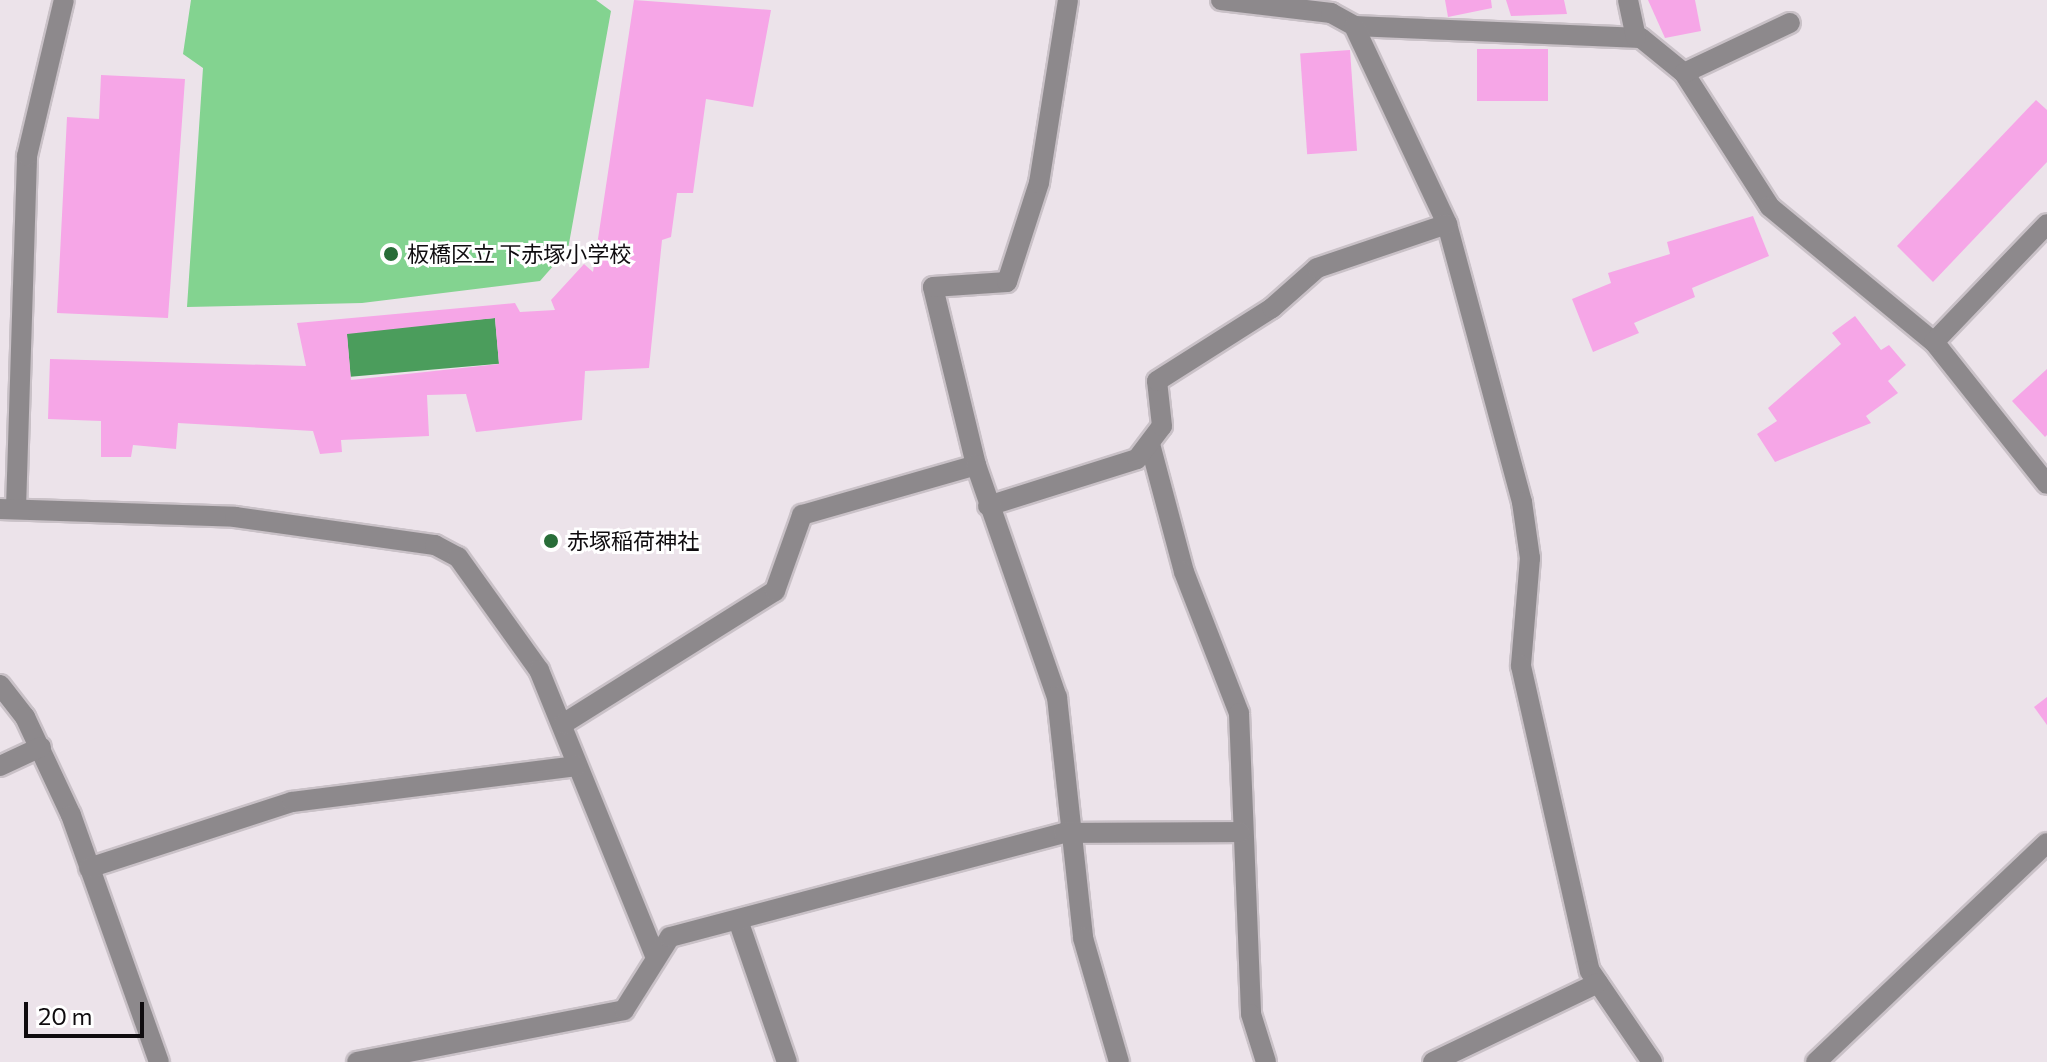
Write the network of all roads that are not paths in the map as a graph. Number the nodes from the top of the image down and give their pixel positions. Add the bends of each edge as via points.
1 (64, 0) edge
2 (1068, 0) edge
3 (1221, 0) edge
4 (1628, 0) edge
5 (1329, 6) edge
6 (1790, 23) dead end
7 (1354, 26) junction
8 (1636, 37) junction
9 (1684, 73) junction
10 (1447, 224) junction
11 (2047, 224) edge
12 (1934, 342) junction
13 (1150, 444) junction
14 (976, 465) junction
15 (2047, 484) edge
16 (988, 506) junction
17 (8, 508) edge
18 (0, 685) edge
19 (563, 724) junction
20 (41, 747) junction
21 (0, 766) edge
22 (577, 766) junction
23 (1240, 832) junction
24 (1075, 835) junction
25 (2047, 843) edge
26 (89, 868) junction
27 (738, 920) junction
28 (655, 956) junction
29 (1598, 983) junction
30 (159, 1062) edge
31 (357, 1062) edge
32 (787, 1062) edge
33 (1119, 1062) edge
34 (1266, 1062) edge
35 (1433, 1062) edge
36 (1652, 1062) edge
37 (1816, 1062) edge

1 - 17 street via 27,156
2 - 14 street via 1039,183 1007,282 933,287
3 - 5 street
4 - 8 street
5 - 7 street
6 - 9 street
7 - 8 street
7 - 10 street
8 - 9 street
9 - 12 street via 1770,207
10 - 13 street via 1317,268 1272,308 1157,381 1162,426
10 - 29 street via 1522,502 1530,558 1521,666
11 - 12 street
12 - 15 street
13 - 16 street via 1137,459
13 - 23 street via 1184,572 1239,713
14 - 16 street
14 - 19 street via 802,515 775,591
16 - 24 street via 1057,697
17 - 19 street via 235,517 435,545 458,557 523,639
18 - 20 street
19 - 22 street
20 - 21 street
20 - 26 street
22 - 26 street via 292,802
22 - 28 street
23 - 24 street
23 - 34 street via 1251,1014
24 - 27 street
24 - 33 street via 1083,938
25 - 37 street
26 - 30 street
27 - 28 street via 670,937
27 - 32 street
28 - 31 street via 624,1010
29 - 35 street
29 - 36 street

